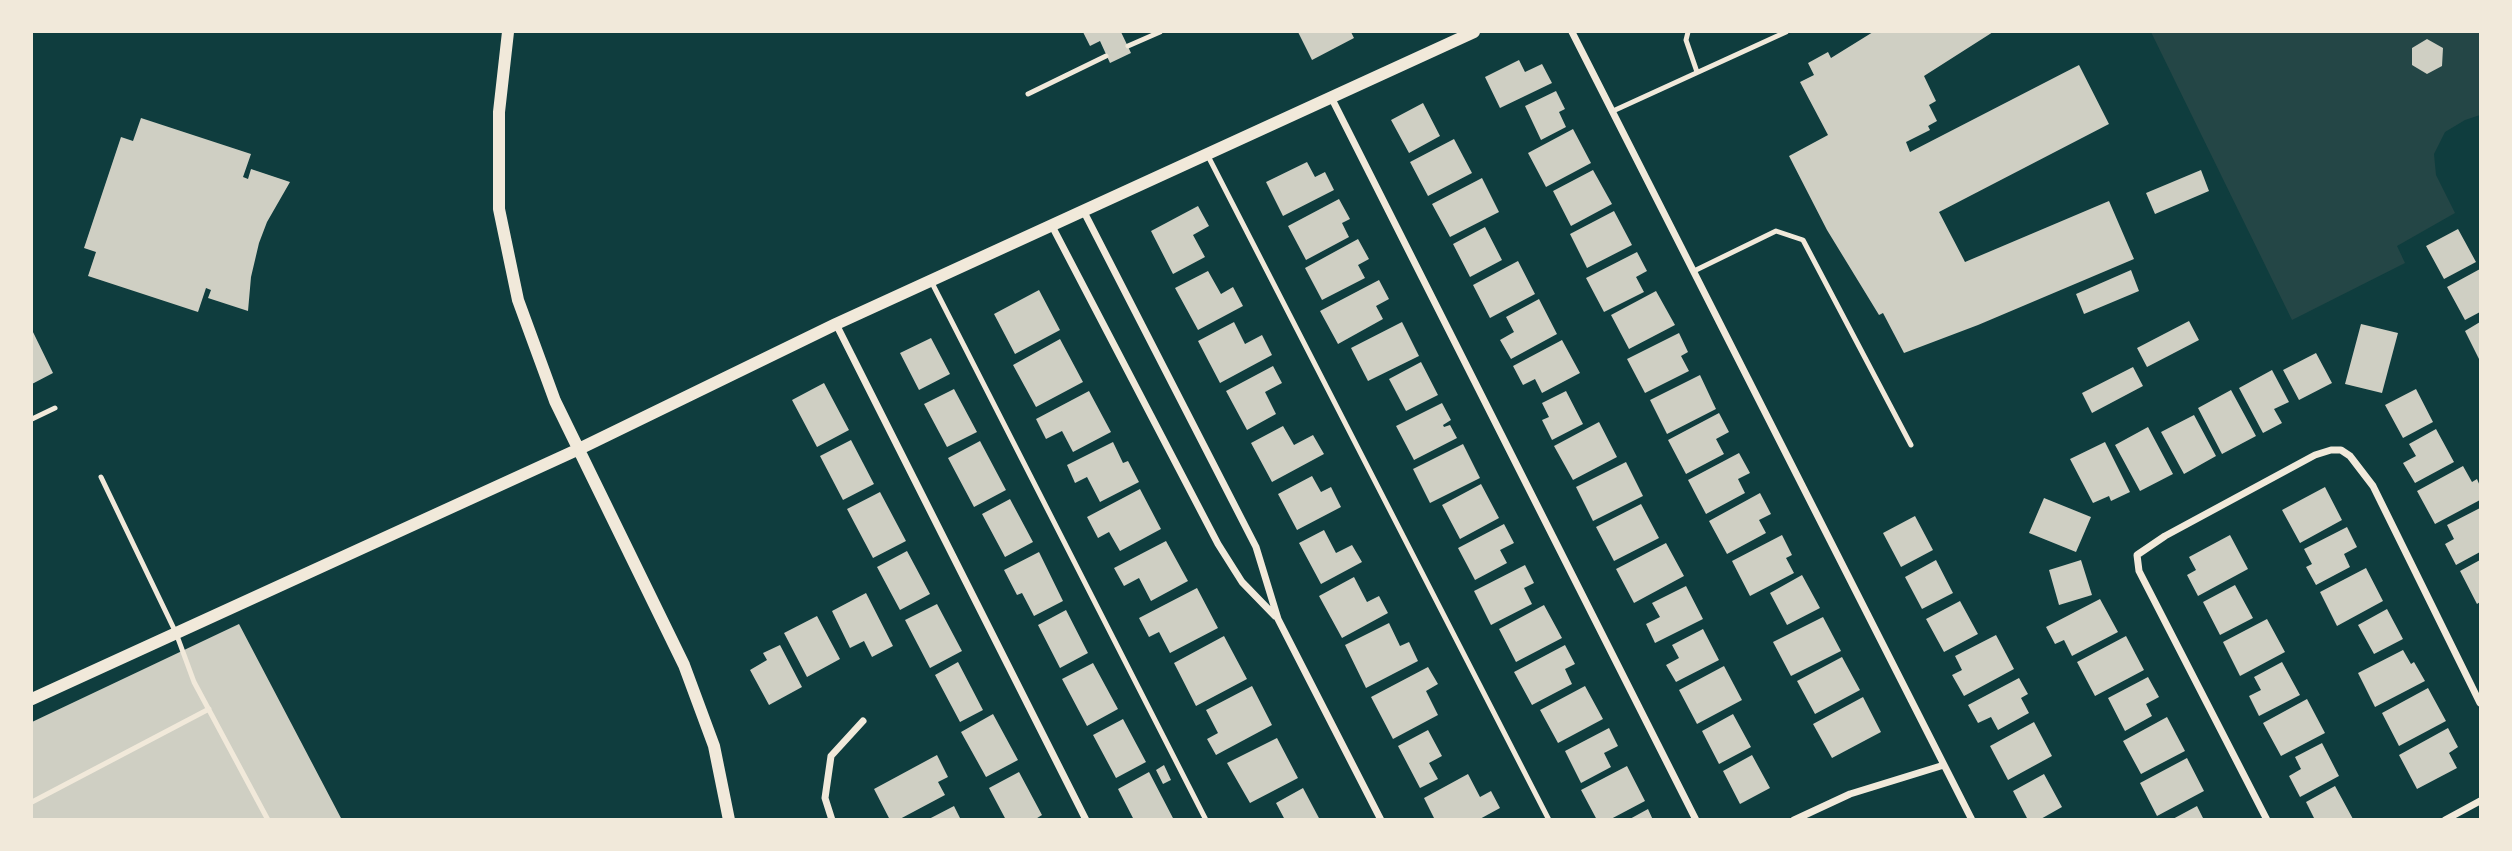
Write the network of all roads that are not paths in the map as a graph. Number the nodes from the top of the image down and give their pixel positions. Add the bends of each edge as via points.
1 (508, 32) edge
2 (1160, 32) edge
3 (1474, 32) edge
4 (1572, 32) edge
5 (1688, 32) edge
6 (1786, 32) edge
7 (1128, 46) dead end
8 (1106, 56) dead end
9 (1697, 72) junction
10 (1028, 94) dead end
11 (1331, 97) junction
12 (1613, 111) junction
13 (1207, 153) junction
14 (1083, 210) junction
15 (1052, 226) junction
16 (1694, 271) junction
17 (931, 281) junction
18 (836, 324) junction
19 (55, 408) dead end
20 (32, 419) edge
21 (1911, 445) dead end
22 (579, 449) junction
23 (101, 477) dead end
24 (1278, 619) junction
25 (176, 633) junction
26 (32, 699) edge
27 (2480, 703) edge
28 (209, 709) junction
29 (863, 720) dead end
30 (1944, 765) junction
31 (32, 802) edge
32 (2480, 802) edge
33 (268, 820) edge
34 (729, 820) edge
35 (832, 820) edge
36 (1086, 820) edge
37 (1206, 820) edge
38 (1381, 820) edge
39 (1549, 820) edge
40 (1696, 820) edge
41 (1794, 820) edge
42 (1972, 820) edge
43 (2267, 820) edge
44 (2445, 820) edge

1 - 22 street via 499,112 499,209 518,300 555,401
2 - 7 lane
3 - 11 street
4 - 12 street
5 - 9 lane via 1686,40
6 - 9 lane
8 - 10 lane
9 - 12 lane
11 - 13 street
11 - 40 street
12 - 16 street
13 - 14 street
13 - 39 lane
14 - 15 street
14 - 24 street via 1256,547
15 - 17 street
15 - 24 street via 1218,544 1242,582
16 - 21 lane via 1776,231 1803,240
16 - 30 street
17 - 18 street
17 - 37 lane
18 - 22 street
18 - 36 street
19 - 20 lane
22 - 25 street
22 - 34 street via 684,665 714,746
23 - 25 lane
24 - 38 street
25 - 26 street
25 - 28 lane
27 - 43 street via 2373,486 2341,450 2315,455 2165,536 2137,555 2139,570
28 - 31 lane
28 - 33 lane
29 - 35 street via 831,756 825,798
30 - 41 street via 1850,794
30 - 42 street
32 - 44 street

